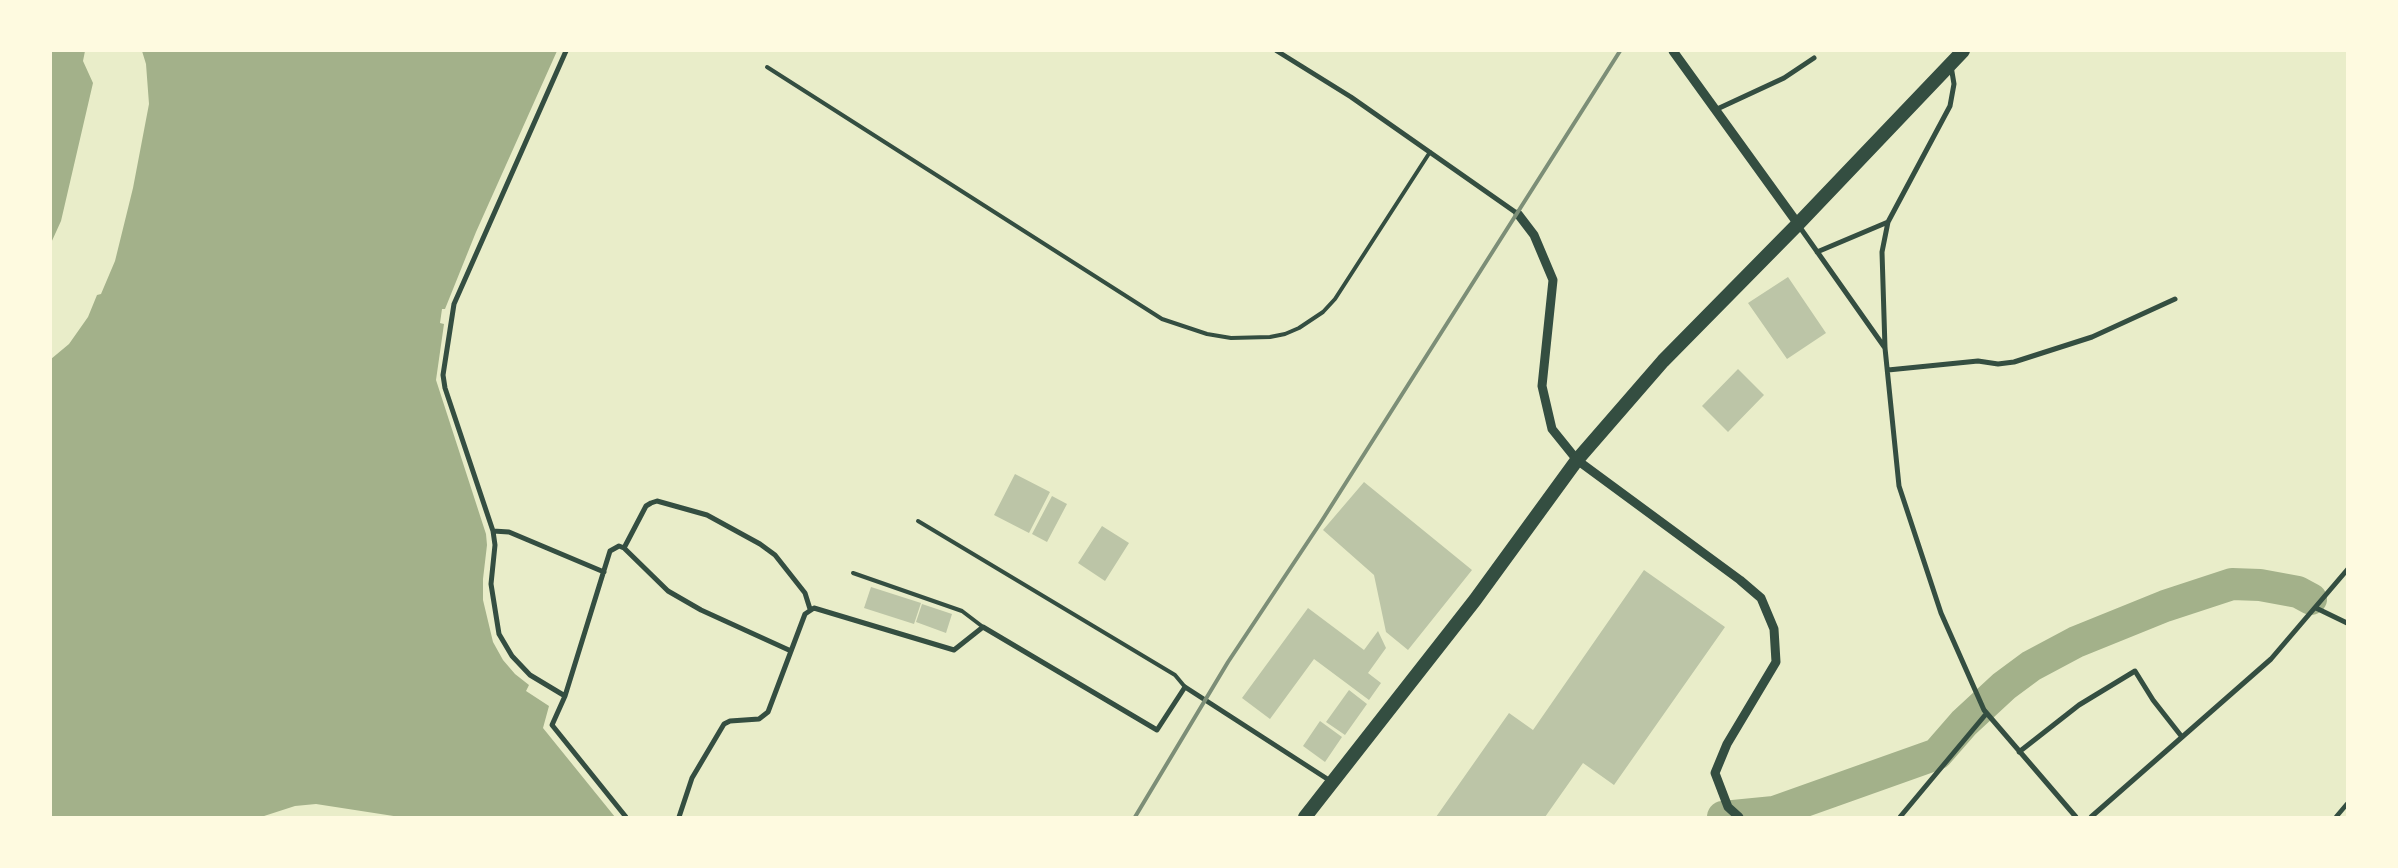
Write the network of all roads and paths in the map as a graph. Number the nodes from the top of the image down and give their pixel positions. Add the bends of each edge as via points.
1 (566, 51) edge
2 (1277, 51) edge
3 (1673, 51) edge
4 (1963, 51) edge
5 (1814, 58) dead end
6 (1951, 65) junction
7 (767, 67) dead end
8 (1715, 110) junction
9 (1430, 152) junction
10 (1518, 214) joint
11 (1888, 222) junction
12 (1798, 224) junction
13 (1817, 252) junction
14 (2175, 299) dead end
15 (1885, 348) junction
16 (1888, 370) junction
17 (1577, 460) junction
18 (918, 521) dead end
19 (493, 530) junction
20 (624, 548) junction
21 (2347, 570) edge
22 (604, 572) junction
23 (853, 572) dead end
24 (2316, 608) junction
25 (810, 609) junction
26 (2347, 623) edge
27 (983, 627) junction
28 (791, 652) junction
29 (1185, 687) junction
30 (565, 696) junction
31 (1985, 712) junction
32 (2182, 737) junction
33 (2019, 752) junction
34 (1333, 782) junction
35 (2347, 804) edge
36 (626, 817) edge
37 (679, 817) edge
38 (1305, 817) edge
39 (1739, 817) edge
40 (1900, 817) edge
41 (2076, 817) edge
42 (2091, 817) edge
43 (2336, 817) edge

1 - 19 street via 451,315 443,375 445,388
2 - 9 street
3 - 8 street
4 - 6 highway
5 - 8 street via 1784,78
6 - 11 street via 1954,84 1950,106
6 - 12 highway
7 - 9 lane via 1162,318 1207,334 1231,338 1285,334 1311,322 1323,312 1335,299
8 - 12 street
9 - 10 street
10 - 17 street via 1534,236 1553,280 1542,386 1552,429
11 - 13 street
11 - 15 street via 1882,252
12 - 13 street
12 - 17 highway via 1663,361
13 - 15 street
14 - 16 street via 2092,337 2014,362 1978,361
15 - 16 street
16 - 31 street via 1899,486 1942,613
17 - 34 highway via 1475,600
17 - 39 street via 1761,598 1774,629 1776,662 1727,744 1715,772 1728,807
18 - 29 lane via 1175,675
19 - 22 street via 510,532
19 - 30 street via 495,545 491,584 499,634 525,670
20 - 22 street via 619,546 610,551
20 - 25 street via 651,502 707,515 775,555 805,593
20 - 28 street via 668,591
21 - 24 street
22 - 30 street
23 - 27 lane via 962,611
24 - 26 street
24 - 32 street via 2271,659
25 - 27 street via 954,650
25 - 28 street via 805,614
27 - 29 street via 1157,730
28 - 37 street via 768,712 759,719 724,724 692,778
29 - 34 street
30 - 36 street via 552,725
31 - 33 street
31 - 40 street
32 - 33 street via 2152,700 2135,671 2079,704
32 - 42 street
33 - 41 street
34 - 38 highway
35 - 43 street

